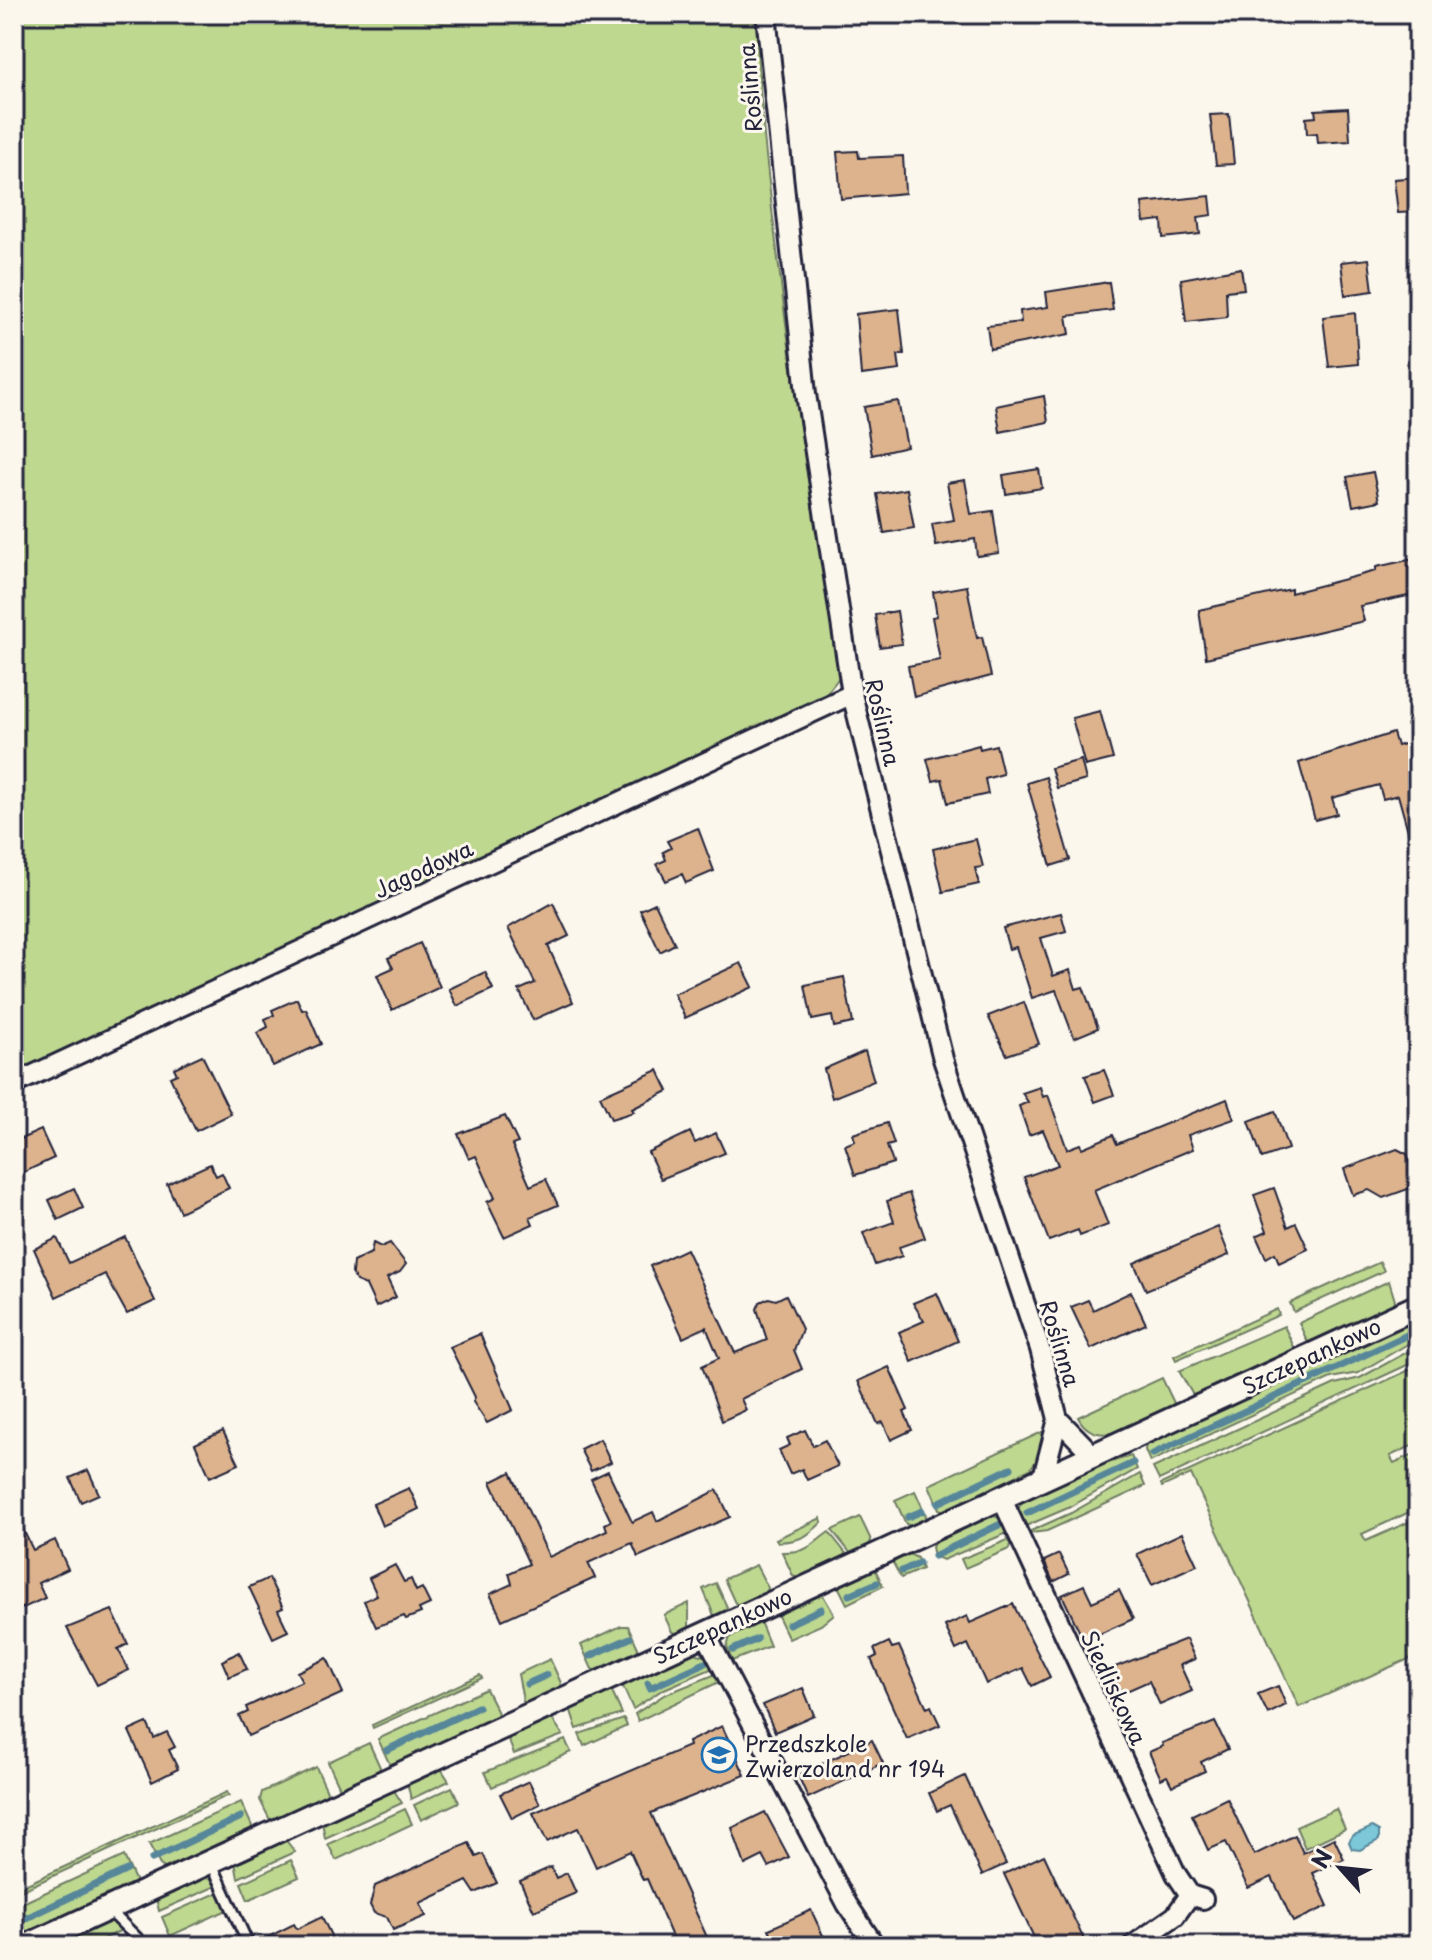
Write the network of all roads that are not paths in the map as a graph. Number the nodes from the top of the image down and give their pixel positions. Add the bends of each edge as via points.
1 (766, 14) edge
2 (852, 694) junction
3 (14, 1084) edge
4 (1418, 1306) edge
5 (1058, 1419) junction
6 (1093, 1455) junction
7 (1043, 1477) junction
8 (1001, 1497) junction
9 (705, 1633) junction
10 (211, 1861) junction
11 (108, 1909) junction
12 (27, 1946) edge
13 (145, 1946) edge
14 (249, 1946) edge
15 (875, 1946) edge
16 (1132, 1946) edge

1 - 2 street, Roślinna via 806,394
2 - 3 street, Jagodowa
2 - 5 street, Roślinna via 943,1059 1040,1349
4 - 6 street, Szczepankowo
5 - 6 street, Roślinna
5 - 7 street, Roślinna
6 - 7 street, Szczepankowo
7 - 8 street, Szczepankowo
8 - 9 street, Szczepankowo
8 - 16 street, Siedliskowa via 1176,1874 1197,1897
9 - 10 street, Szczepankowo
9 - 15 street via 847,1904
10 - 11 street, Szczepankowo
10 - 14 lane
11 - 12 street, Szczepankowo
11 - 13 lane

